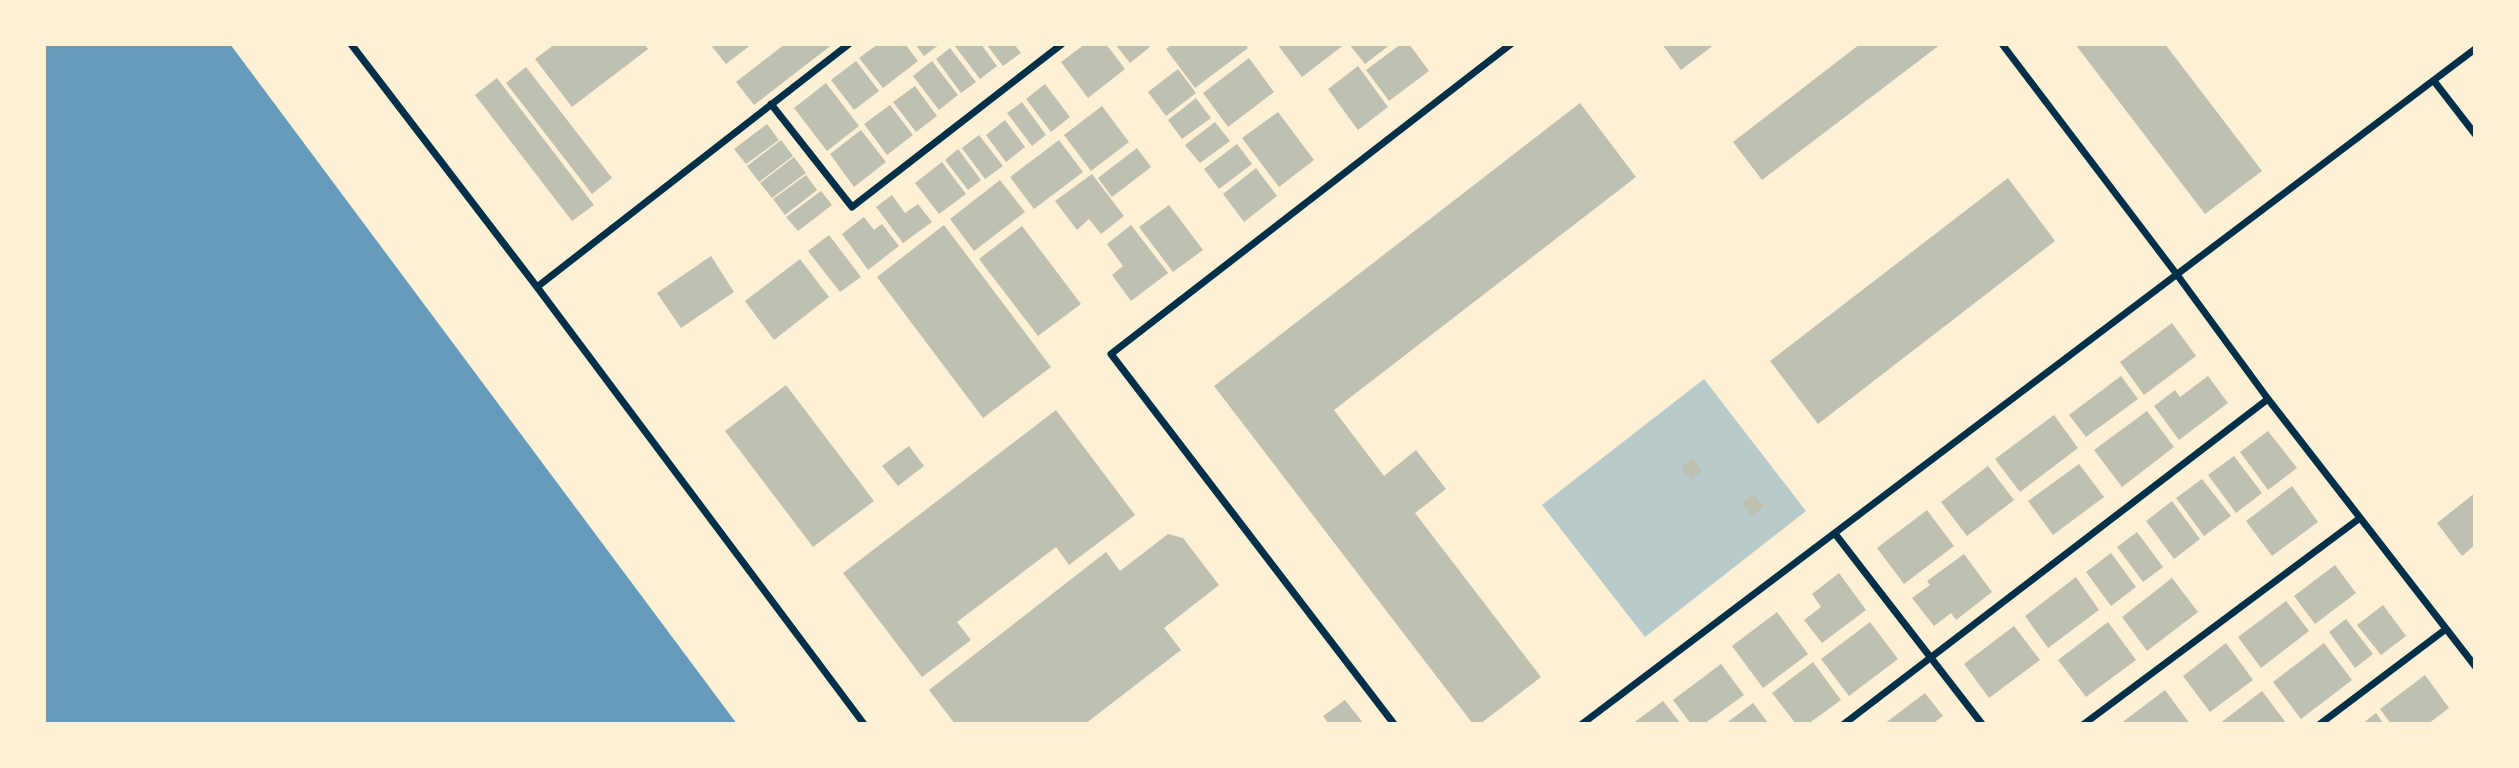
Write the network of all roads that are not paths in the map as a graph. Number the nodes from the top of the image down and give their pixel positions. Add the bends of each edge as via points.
1 (351, 44) edge
2 (849, 44) edge
3 (1062, 44) edge
4 (1511, 44) edge
5 (2002, 44) edge
6 (2475, 49) edge
7 (2434, 80) junction
8 (771, 104) junction
9 (2475, 134) edge
10 (2178, 276) junction
11 (537, 287) junction
12 (2268, 399) junction
13 (2360, 518) junction
14 (1836, 535) junction
15 (2446, 629) junction
16 (1932, 659) junction
17 (2475, 666) edge
18 (864, 724) edge
19 (1394, 724) edge
20 (1582, 724) edge
21 (1844, 724) edge
22 (1982, 724) edge
23 (2084, 724) edge
24 (2320, 724) edge

1 - 11 street
2 - 8 street
3 - 8 street via 852,207
4 - 19 street via 1111,354
5 - 10 street
6 - 7 street
7 - 9 street
7 - 10 street
8 - 11 street
10 - 12 street
10 - 14 street
11 - 18 street
12 - 13 street
12 - 16 street
13 - 15 street
13 - 23 street
14 - 16 street
14 - 20 street
15 - 17 street
15 - 24 street
16 - 21 street
16 - 22 street

